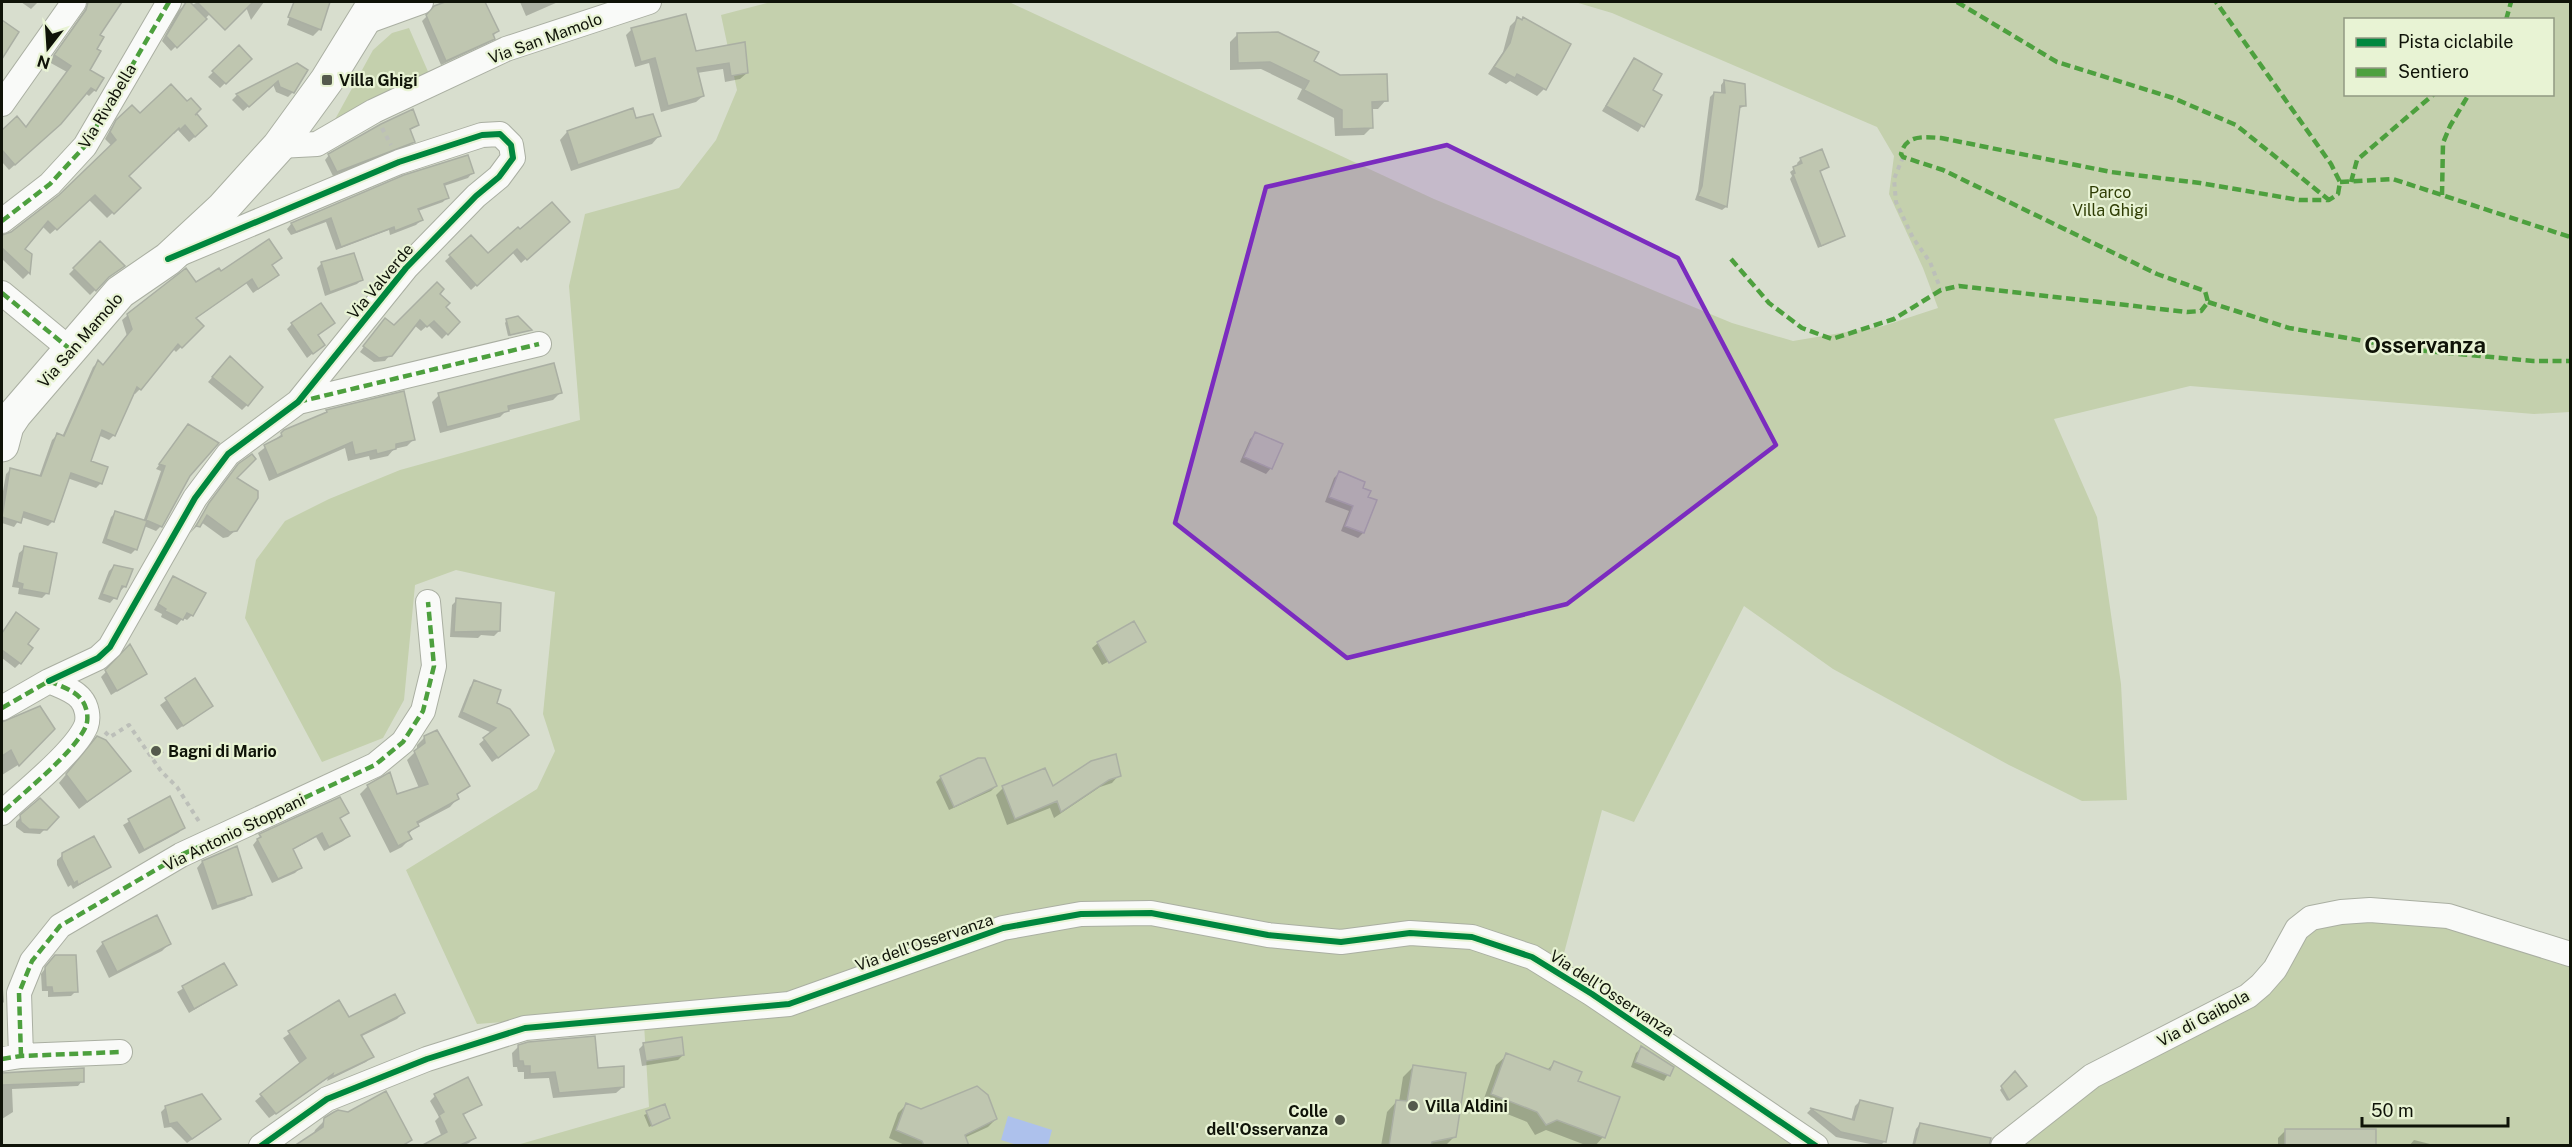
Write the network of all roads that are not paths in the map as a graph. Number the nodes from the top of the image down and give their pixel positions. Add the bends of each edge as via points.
1 (74, 2) edge
2 (169, 2) edge
3 (421, 2) edge
4 (649, 2) edge
5 (362, 16) edge
6 (2, 104) edge
7 (279, 146) junction
8 (2, 221) edge
9 (168, 259) junction
10 (2, 293) edge
11 (539, 344) dead end
12 (71, 350) junction
13 (298, 402) junction
14 (8, 410) edge
15 (2, 445) edge
16 (428, 602) dead end
17 (49, 681) junction
18 (2, 708) edge
19 (2, 813) edge
20 (2571, 954) edge
21 (120, 1052) dead end
22 (11, 1058) edge
23 (261, 1146) edge
24 (1816, 1146) edge
25 (2003, 1146) edge

1 - 6 street
2 - 8 street, Via Rivabella via 85,146 50,184
3 - 5 street
4 - 7 street, Via San Mamolo via 506,49 374,111 317,144
5 - 7 main road, Via San Mamolo via 305,112
7 - 9 main road, Via San Mamolo via 223,208
9 - 12 main road, Via San Mamolo via 120,292
9 - 13 street, Via Valverde via 399,162 482,135 500,134 511,145 513,158 499,177 406,267
10 - 12 street
11 - 13 street, Via Valverde
12 - 14 main road, Via San Mamolo
13 - 17 street, Via Valverde via 228,454 195,498 110,647 98,658
14 - 15 main road, Via San Mamolo
16 - 22 street, Via Antonio Stoppani via 434,666 423,711 403,742 375,765 171,860 60,926 32,962 19,993
17 - 18 street, Via Valverde
17 - 19 street via 82,700 86,725 64,754
20 - 25 street, Via di Gaibola via 2448,916 2370,910 2311,918 2297,929 2275,969 2248,996 2091,1076
21 - 22 street
23 - 24 street, Via dell'Osservanza via 327,1099 427,1059 525,1028 789,1004 1003,928 1081,914 1151,913 1268,935 1341,942 1410,933 1472,937 1532,957

